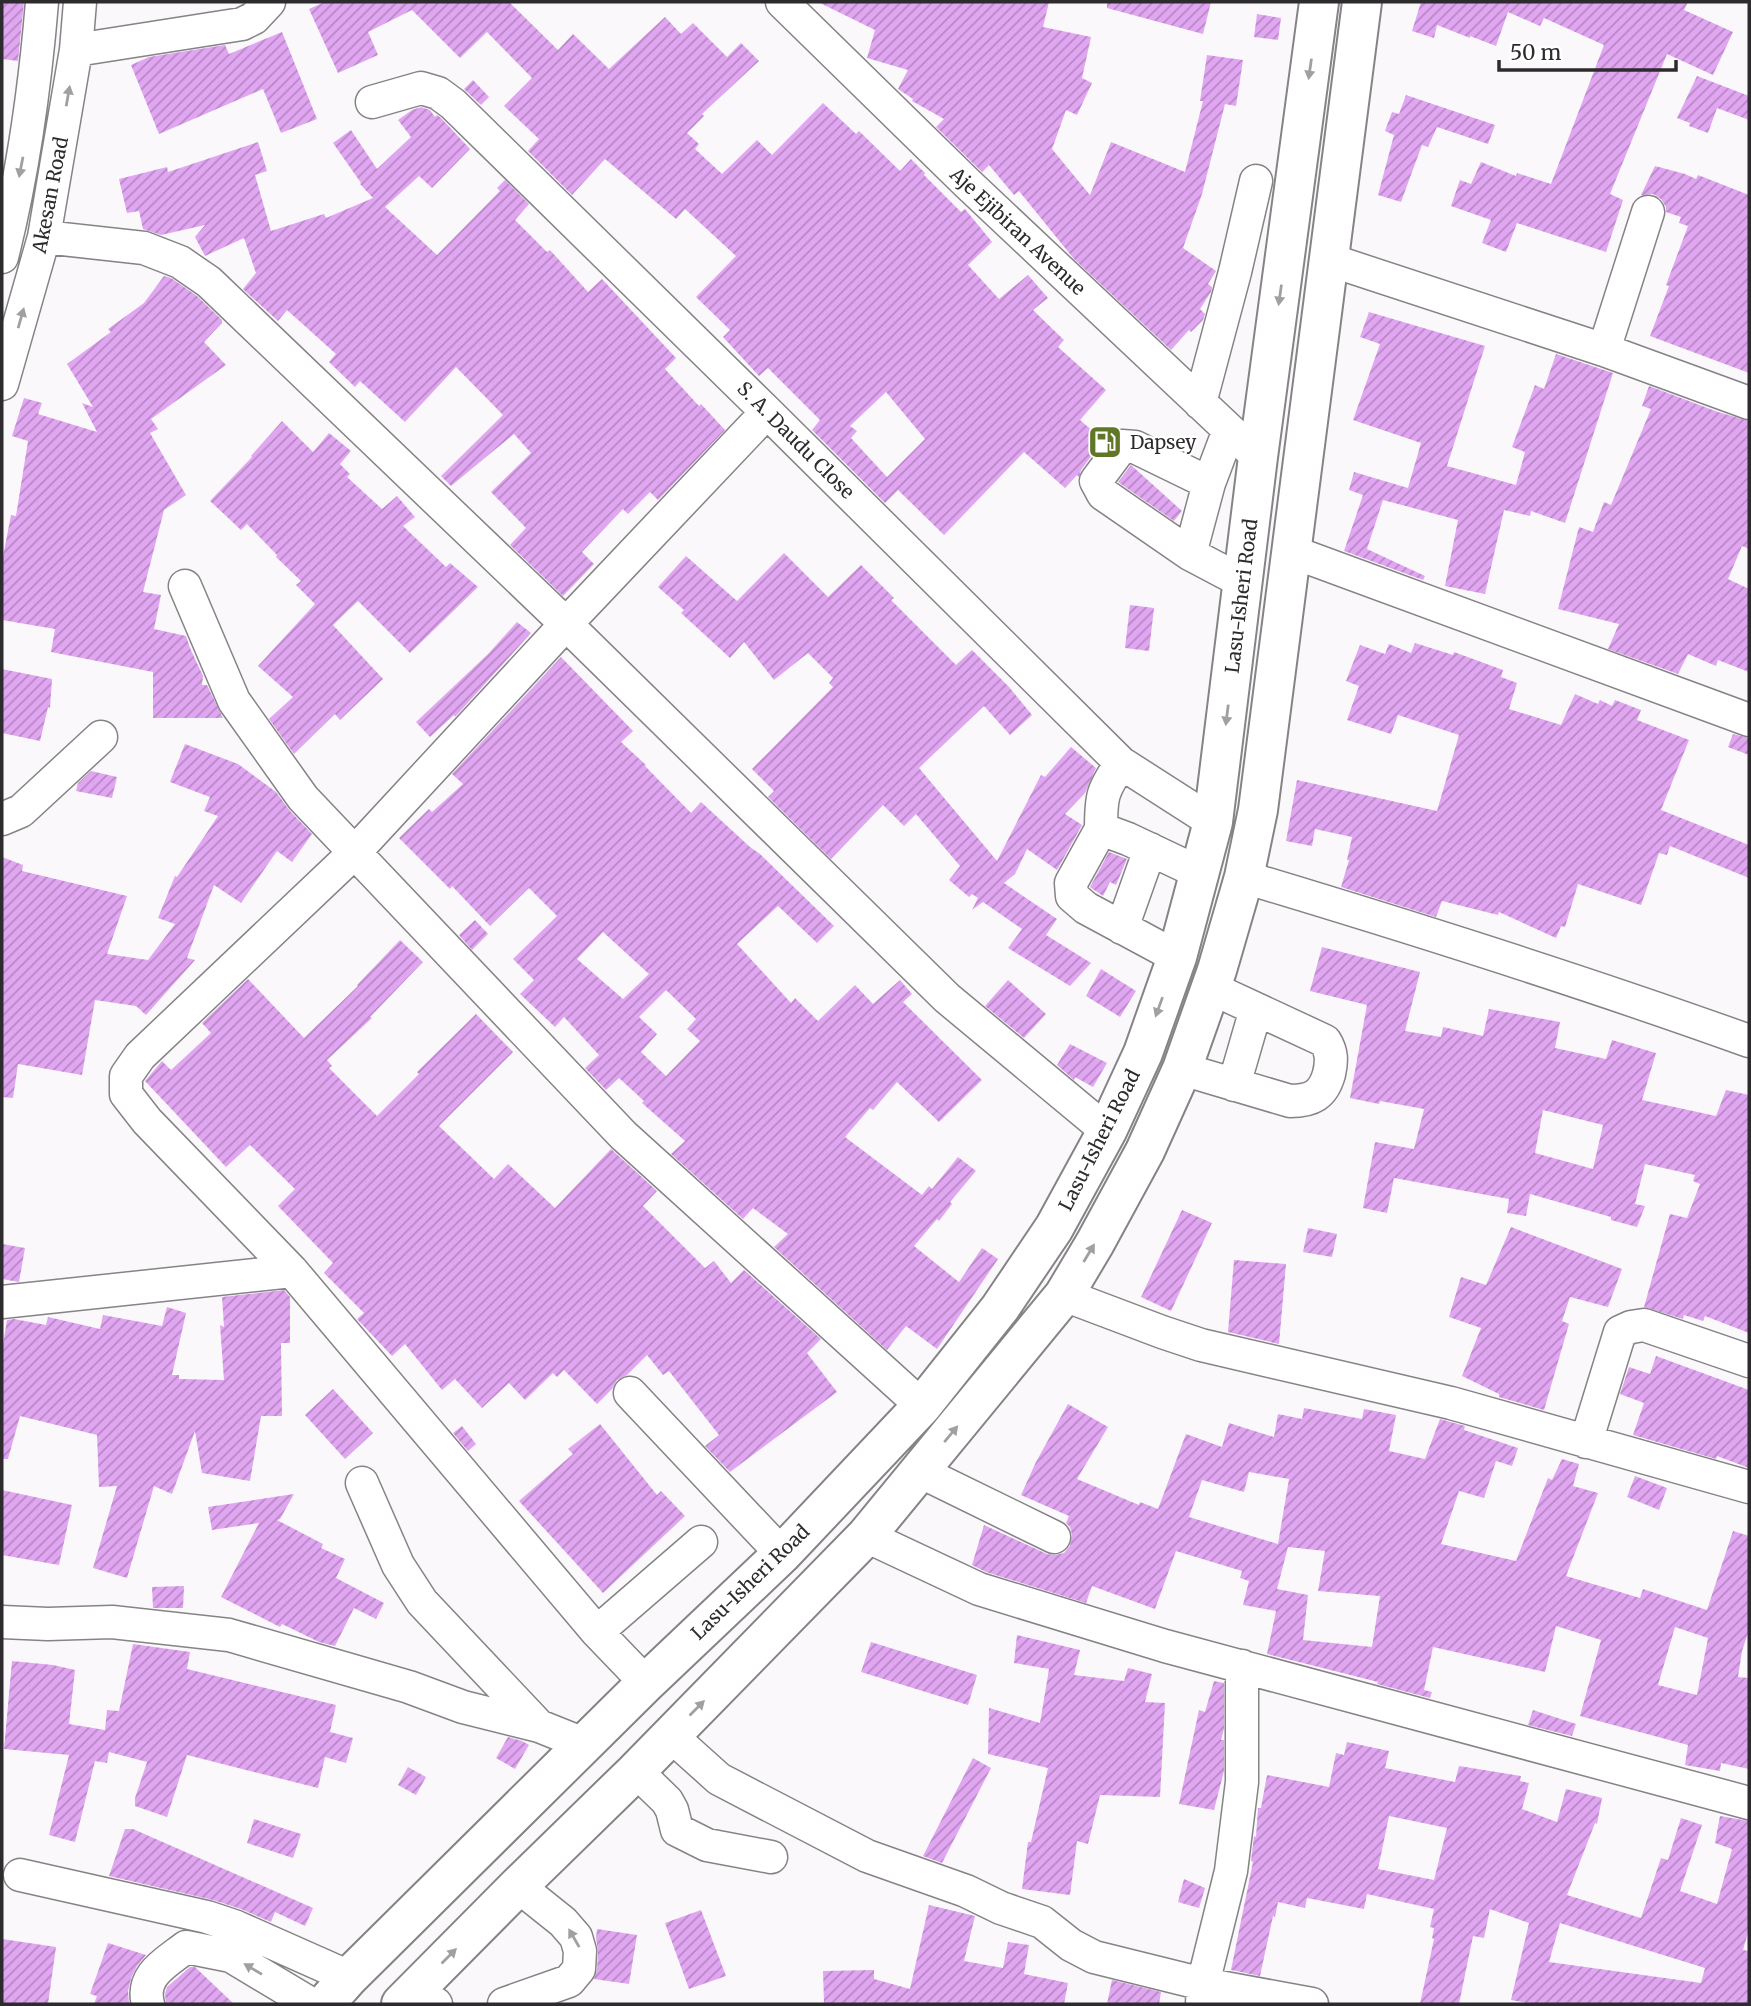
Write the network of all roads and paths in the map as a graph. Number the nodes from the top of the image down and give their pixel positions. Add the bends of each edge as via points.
1 (42, 2) edge
2 (80, 2) edge
3 (269, 2) edge
4 (782, 2) edge
5 (1319, 2) edge
6 (1363, 2) edge
7 (76, 50) junction
8 (372, 102) dead end
9 (1256, 181) dead end
10 (1648, 212) dead end
11 (44, 237) junction
12 (2, 257) edge
13 (1330, 260) junction
14 (1604, 349) junction
15 (2, 384) edge
16 (1200, 403) junction
17 (1749, 403) edge
18 (767, 412) junction
19 (1229, 430) junction
20 (1258, 457) junction
21 (1209, 483) junction
22 (1290, 551) junction
23 (1190, 554) junction
24 (1243, 582) junction
25 (185, 586) dead end
26 (566, 624) junction
27 (1749, 720) edge
28 (101, 737) dead end
29 (1121, 764) junction
30 (2, 819) edge
31 (1213, 822) junction
32 (1101, 828) junction
33 (1150, 849) junction
34 (354, 853) junction
35 (1200, 873) junction
36 (1244, 877) junction
37 (1122, 928) junction
38 (1177, 957) junction
39 (1210, 988) junction
40 (1256, 1009) junction
41 (1749, 1041) edge
42 (1182, 1069) junction
43 (1234, 1085) junction
44 (1107, 1130) junction
45 (292, 1271) junction
46 (1064, 1295) junction
47 (2, 1302) edge
48 (1749, 1361) edge
49 (630, 1393) dead end
50 (922, 1406) junction
51 (1586, 1442) junction
52 (919, 1471) junction
53 (362, 1483) dead end
54 (1749, 1487) edge
55 (866, 1536) junction
56 (1054, 1537) dead end
57 (701, 1542) dead end
58 (782, 1554) junction
59 (2, 1622) edge
60 (597, 1632) junction
61 (1242, 1666) junction
62 (646, 1683) junction
63 (538, 1726) junction
64 (670, 1735) junction
65 (584, 1744) junction
66 (636, 1771) junction
67 (1749, 1803) edge
68 (771, 1857) dead end
69 (20, 1875) dead end
70 (518, 1886) junction
71 (337, 1991) edge
72 (1203, 1994) edge
73 (416, 2002) edge
74 (148, 2004) edge
75 (311, 2004) edge
76 (504, 2004) edge
77 (1312, 2004) edge

1 -> 12 street, Akesan Road via 24,150
2 - 7 street, Akesan Road
3 - 7 street via 242,24
4 - 16 street, Aje Ejibiran Avenue
5 -> 20 main road, Lasu-Isheri Road
6 - 13 main road
11 -> 7 street, Akesan Road
8 - 18 street, S. A. Daudu Close via 421,88 439,93
9 - 16 street
10 - 14 street
15 -> 11 street, Akesan Road
11 - 26 street via 144,247 180,262 209,282
13 - 14 street
13 - 22 main road
14 - 17 street
16 - 19 street, Aje Ejibiran Avenue
18 - 26 street
18 - 29 street, S. A. Daudu Close
19 - 20 street, Aje Ejibiran Avenue
19 - 21 street
20 - 24 main road, Lasu-Isheri Road
21 - 23 street
21 - 23 street via 1135,447 1122,446 1096,481 1103,494
22 - 27 street
22 - 36 main road via 1258,810
23 - 24 street
24 -> 31 main road, Lasu-Isheri Road
25 - 34 street via 234,701 303,799
26 - 34 street
26 - 44 street via 947,998
28 - 30 street via 21,811
29 - 31 street, S. A. Daudu Close
29 - 32 street via 1103,793
31 - 35 main road, Lasu-Isheri Road
32 - 33 street
32 - 37 street via 1071,883 1072,896
33 - 35 street
33 - 37 street
34 - 45 street via 125,1076 126,1094 148,1121
34 - 50 street via 623,1135
35 - 38 main road, Lasu-Isheri Road
36 - 39 main road
36 - 41 street via 1430,932
37 - 38 street
38 -> 44 main road, Lasu-Isheri Road via 1143,1053
39 - 40 street
39 - 42 main road
40 - 43 street
40 - 43 street via 1325,1041 1332,1063 1325,1087 1301,1101
42 - 43 street
46 -> 42 main road via 1145,1151
44 - 50 main road, Lasu-Isheri Road via 1054,1228 1000,1308
45 - 47 street
45 - 60 street
46 - 51 street via 1201,1345 1451,1403
52 -> 46 main road
48 - 51 street via 1644,1325 1620,1332
49 - 58 street
50 - 58 main road, Lasu-Isheri Road
51 - 54 street
52 - 55 main road
52 - 56 street
53 - 63 street via 398,1565 422,1602
55 - 61 street via 979,1589
64 -> 55 main road
57 - 60 street
58 - 62 main road, Lasu-Isheri Road
59 - 63 street via 112,1622 229,1635
60 - 62 street
61 - 67 street
61 - 72 street via 1240,1795 1231,1871
62 - 65 main road, Lasu-Isheri Road
63 - 65 street
64 - 66 main road
64 - 72 street via 719,1779 867,1856 1042,1922 1094,1957
65 - 71 main road, Lasu-Isheri Road
66 - 68 street via 667,1801 677,1830 707,1845
66 - 70 main road
69 - 71 street via 234,1926
73 -> 70 main road
76 -> 70 street via 569,1981 579,1969 576,1937
72 - 77 street
75 -> 74 street via 231,1955 186,1947 149,1978

